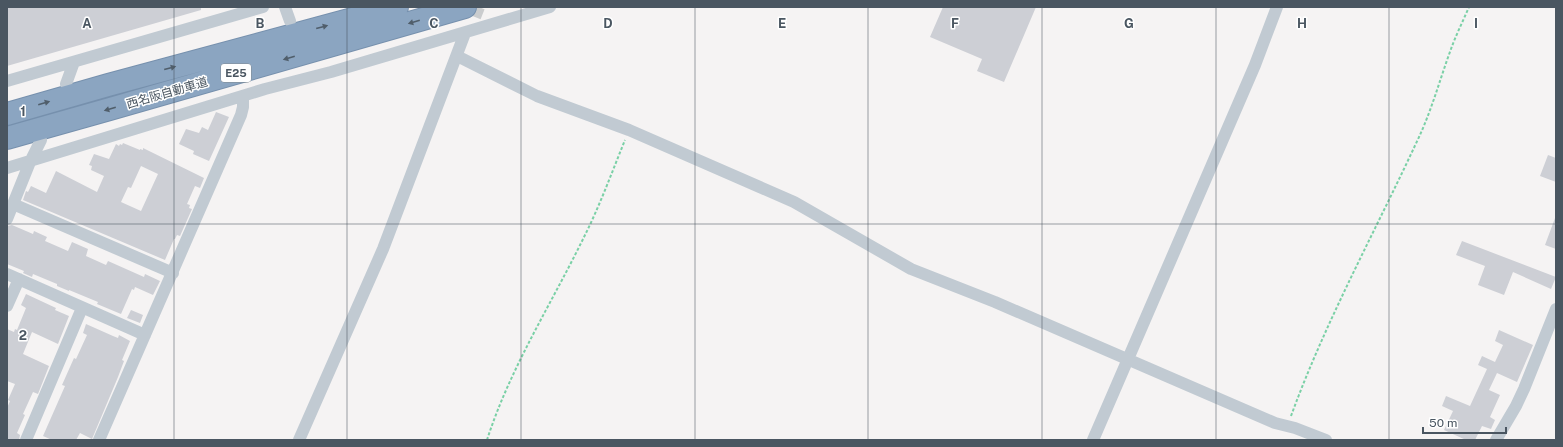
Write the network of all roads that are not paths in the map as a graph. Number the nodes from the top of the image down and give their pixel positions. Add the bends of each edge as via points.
1 (263, 7) edge
2 (285, 7) edge
3 (397, 7) edge
4 (550, 7) edge
5 (1277, 7) edge
6 (473, 18) edge
7 (290, 21) dead end
8 (465, 33) junction
9 (457, 56) junction
10 (74, 62) junction
11 (262, 76) dead end
12 (7, 80) edge
13 (66, 84) dead end
14 (265, 89) junction
15 (243, 96) junction
16 (7, 114) edge
17 (7, 138) edge
18 (41, 140) dead end
19 (30, 162) junction
20 (7, 168) edge
21 (13, 204) junction
22 (7, 218) edge
23 (173, 273) junction
24 (7, 274) edge
25 (19, 279) junction
26 (7, 306) edge
27 (82, 308) junction
28 (1556, 309) edge
29 (145, 335) junction
30 (1128, 360) junction
31 (26, 440) edge
32 (99, 440) edge
33 (299, 440) edge
34 (1093, 440) edge
35 (1326, 440) edge
36 (1496, 440) edge

1 - 10 street
2 - 7 street
16 -> 3 highway, 西名阪自動車道 / E25
4 - 6 street
5 - 30 street via 1255,65
6 - 8 street
6 -> 17 highway, 西名阪自動車道 / E25 via 110,109
8 - 9 street
8 - 14 street
9 - 30 street via 537,96 629,130 794,202 918,272 995,302
9 - 33 street via 383,249
10 - 12 street
10 - 13 street
11 - 14 street
14 - 15 street
15 - 19 street
15 - 23 street via 241,115
18 - 19 street
19 - 20 street
19 - 21 street
21 - 22 street
21 - 23 street
23 - 29 street
24 - 25 street
25 - 26 street
25 - 27 street
27 - 29 street
27 - 31 street
28 - 36 street via 1524,389
29 - 32 street
30 - 34 street
30 - 35 street via 1275,423

